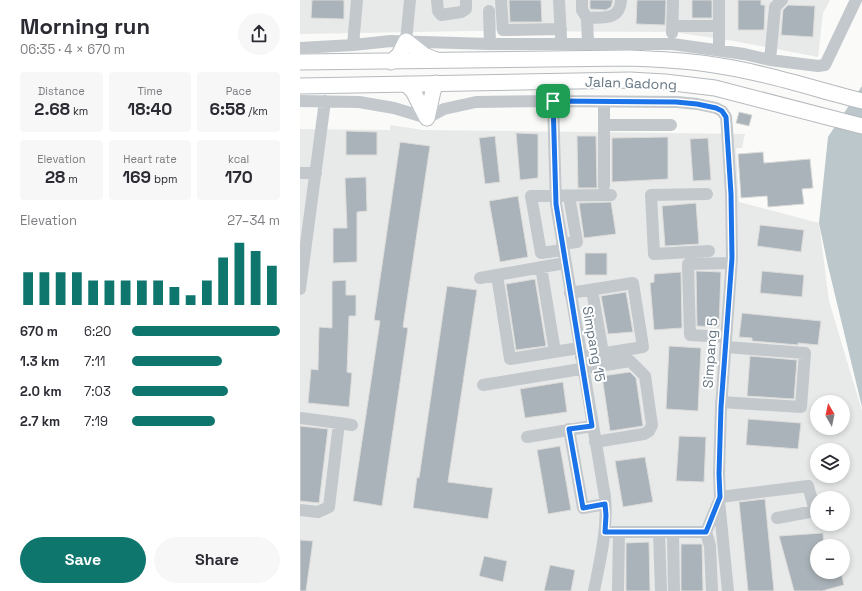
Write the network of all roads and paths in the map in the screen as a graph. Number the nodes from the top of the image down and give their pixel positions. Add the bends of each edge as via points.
1 (357, 0) edge
2 (410, 0) edge
3 (437, 0) edge
4 (466, 0) edge
5 (502, 0) edge
6 (559, 0) edge
7 (582, 0) edge
8 (621, 0) edge
9 (673, 0) edge
10 (719, 0) edge
11 (782, 0) edge
12 (856, 0) edge
13 (489, 11) dead end
14 (587, 18) junction
15 (673, 26) junction
16 (719, 26) junction
17 (561, 29) junction
18 (406, 41) junction
19 (560, 43) junction
20 (490, 44) junction
21 (588, 44) junction
22 (672, 44) junction
23 (353, 45) junction
24 (300, 48) edge
25 (719, 50) junction
26 (770, 60) junction
27 (438, 61) junction
28 (300, 62) edge
29 (391, 62) junction
30 (436, 83) junction
31 (406, 84) junction
32 (300, 86) edge
33 (300, 101) edge
34 (325, 101) junction
35 (553, 101) junction
36 (862, 101) edge
37 (604, 102) junction
38 (427, 118) junction
39 (604, 125) junction
40 (671, 125) dead end
41 (862, 126) edge
42 (300, 173) edge
43 (316, 173) junction
44 (707, 194) dead end
45 (555, 196) junction
46 (569, 196) junction
47 (305, 214) edge
48 (562, 247) junction
49 (709, 251) dead end
50 (565, 263) junction
51 (731, 263) junction
52 (541, 267) junction
53 (497, 275) junction
54 (480, 278) dead end
55 (300, 289) edge
56 (592, 290) junction
57 (570, 294) junction
58 (726, 342) junction
59 (555, 352) junction
60 (603, 353) junction
61 (581, 358) junction
62 (483, 385) dead end
63 (721, 402) junction
64 (300, 418) edge
65 (339, 423) junction
66 (352, 425) dead end
67 (592, 426) junction
68 (569, 429) junction
69 (527, 437) dead end
70 (595, 442) junction
71 (720, 499) junction
72 (605, 504) junction
73 (300, 510) edge
74 (778, 518) dead end
75 (605, 532) junction
76 (619, 532) junction
77 (659, 532) junction
78 (673, 532) junction
79 (706, 532) junction
80 (594, 591) edge
81 (618, 591) edge
82 (661, 591) edge
83 (674, 591) edge
84 (712, 591) edge
85 (728, 591) edge

1 - 23 street
2 - 18 street
3 - 4 street via 441,15 466,9
5 - 17 street via 503,30
6 - 17 street
7 - 14 street via 582,10
8 - 14 street via 616,14 609,18
9 - 15 street
10 - 16 street
11 - 26 street via 775,7
12 - 26 street via 825,65
13 - 20 street
14 - 21 street
15 - 16 street
15 - 22 street
16 - 25 street
17 - 19 street
18 - 20 street
18 - 23 street
18 - 27 main road via 424,55
18 - 29 main road via 399,55
19 - 20 street
19 - 21 street
21 - 22 street
22 - 25 street
23 - 24 street
25 - 26 street
27 - 29 main road, Jalan Gadong
27 - 36 main road, Jalan Gadong via 628,58 669,60 713,65
28 - 29 main road, Jalan Gadong
30 - 31 main road, Jalan Gadong
30 - 38 main road
30 - 41 main road, Jalan Gadong via 630,80 665,82 715,88
31 - 32 main road, Jalan Gadong
31 - 38 main road via 413,91
33 - 34 street
34 - 38 street via 358,102 394,108
34 - 43 street
35 - 37 street
35 - 38 street via 476,102 444,109
35 - 45 street, Simpang 15
37 - 39 street
37 - 51 street, Simpang 5 via 676,102 697,104 722,111 726,117 731,194
39 - 40 street
39 - 46 street via 607,190
42 - 43 street
43 - 47 street
44 - 49 street via 651,195 654,254
45 - 46 street
45 - 48 street, Simpang 15
45 - 48 street via 531,196 541,253
46 - 48 street via 577,242
47 - 55 street
48 - 50 street, Simpang 15
50 - 52 street
50 - 57 street, Simpang 15
51 - 58 street, Simpang 5
51 - 58 street via 688,264 690,335
52 - 53 street
52 - 59 street
53 - 54 street
53 - 59 street via 510,359
56 - 57 street
56 - 60 street
56 - 60 street via 633,283 643,347
57 - 61 street, Simpang 15
58 - 63 street, Simpang 5
58 - 63 street via 806,353 801,407
59 - 61 street
60 - 61 street
61 - 62 street
61 - 67 street, Simpang 15
61 - 70 street via 630,361 645,376 652,418 649,431 644,434
63 - 71 street, Simpang 5
64 - 65 street
65 - 66 street
65 - 73 street via 328,507 318,512
67 - 68 street
67 - 70 street, Simpang 15
68 - 69 street
68 - 72 street via 583,508
70 - 72 street, Simpang 15
71 - 74 street via 808,486 815,511
71 - 79 street
71 - 85 street, Simpang 5
72 - 75 street, Simpang 15
75 - 76 street
75 - 80 street, Simpang 15
76 - 77 street
76 - 81 street
77 - 78 street
77 - 82 street
78 - 79 street
78 - 83 street
79 - 84 street via 710,546

